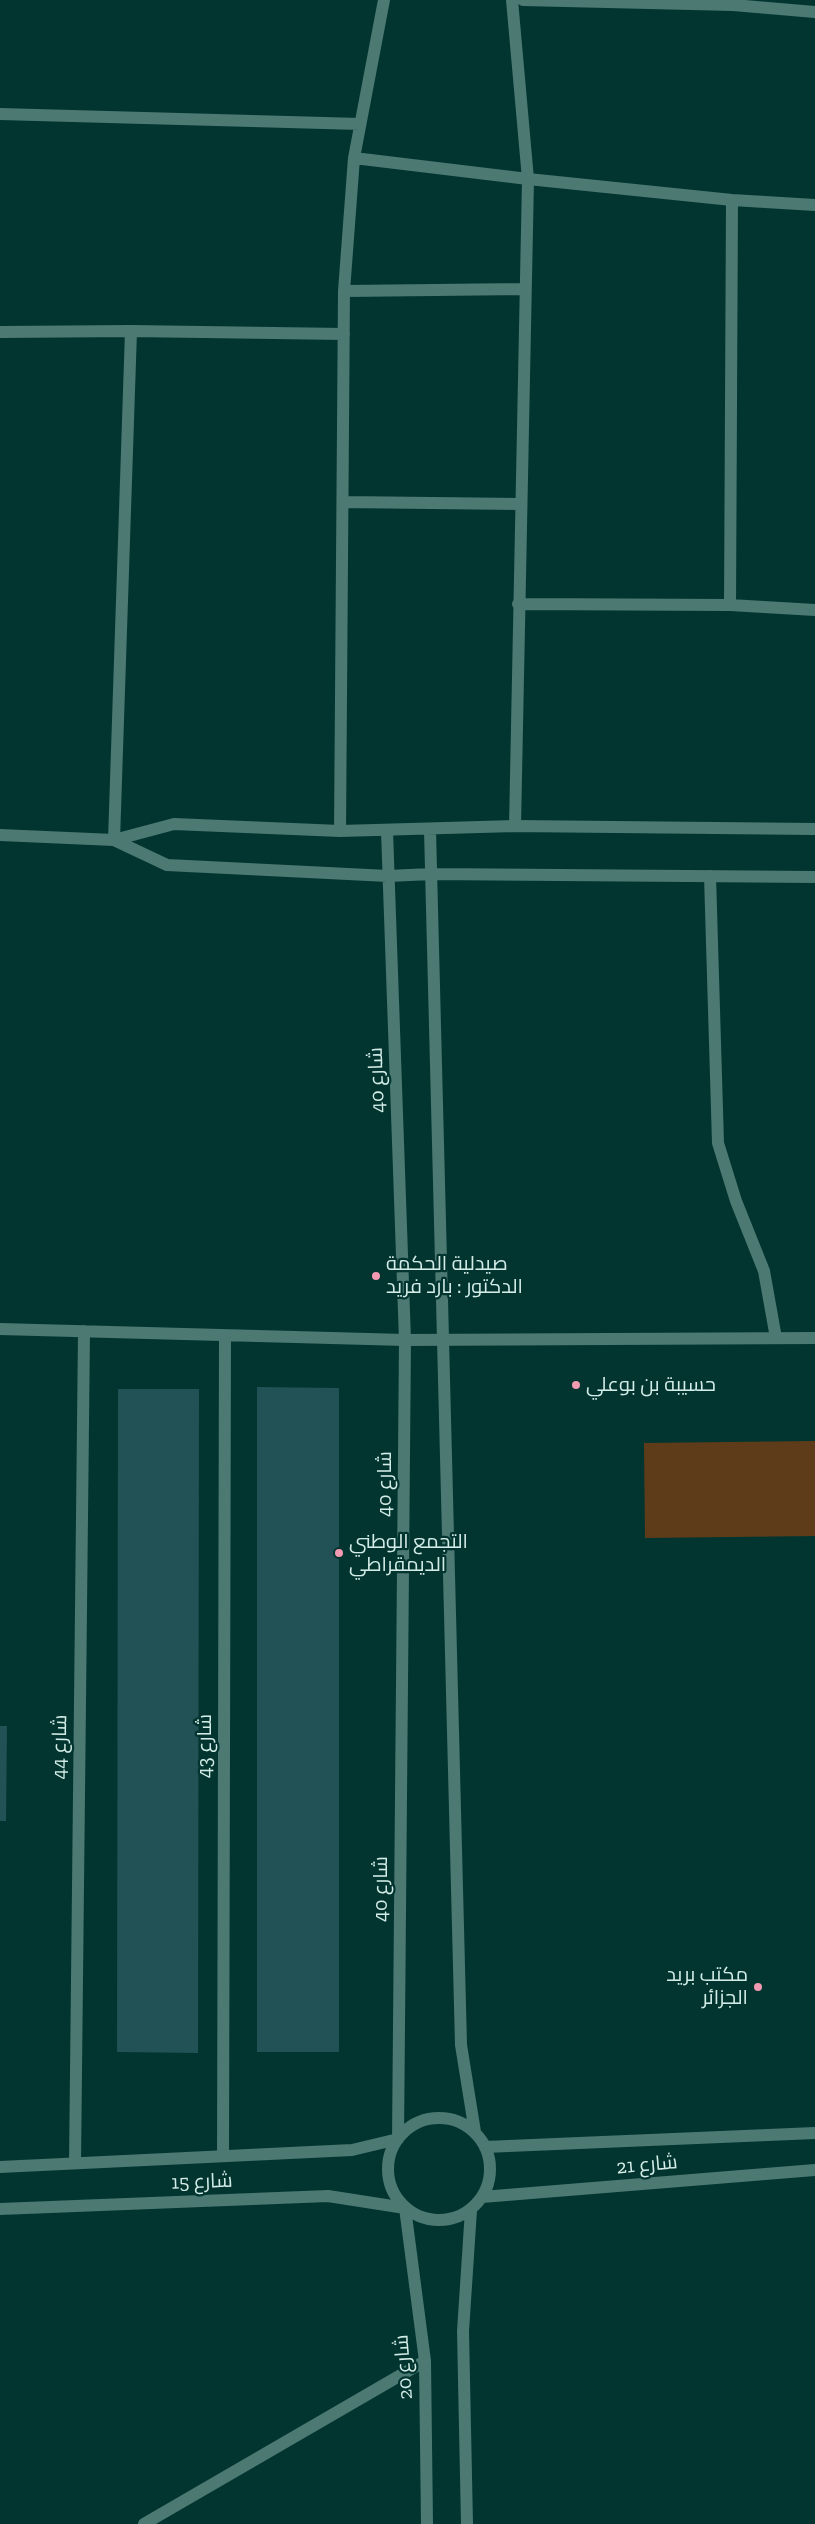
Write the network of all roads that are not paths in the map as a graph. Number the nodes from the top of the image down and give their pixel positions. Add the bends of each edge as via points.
1 (384, 0) edge
2 (512, 0) edge
3 (523, 0) edge
4 (733, 2) edge
5 (815, 12) edge
6 (0, 114) edge
7 (360, 124) junction
8 (354, 158) junction
9 (528, 180) junction
10 (732, 200) junction
11 (815, 206) edge
12 (524, 289) junction
13 (344, 291) junction
14 (132, 331) junction
15 (0, 332) edge
16 (344, 334) junction
17 (343, 502) junction
18 (520, 504) junction
19 (518, 604) junction
20 (730, 605) junction
21 (815, 610) edge
22 (515, 826) junction
23 (815, 829) edge
24 (430, 830) junction
25 (388, 831) junction
26 (340, 832) junction
27 (0, 835) edge
28 (114, 840) junction
29 (431, 874) junction
30 (388, 876) junction
31 (710, 876) junction
32 (815, 877) edge
33 (0, 1329) edge
34 (84, 1331) junction
35 (225, 1336) junction
36 (776, 1338) junction
37 (815, 1338) edge
38 (444, 1339) junction
39 (405, 1340) junction
40 (475, 2132) junction
41 (815, 2133) edge
42 (398, 2138) junction
43 (485, 2147) junction
44 (223, 2156) junction
45 (75, 2163) junction
46 (0, 2167) edge
47 (815, 2170) edge
48 (482, 2197) junction
49 (0, 2208) edge
50 (405, 2208) junction
51 (471, 2210) junction
52 (425, 2361) junction
53 (148, 2523) edge
54 (427, 2524) edge
55 (467, 2524) edge

1 - 7 street
2 - 9 street
3 - 4 street
4 - 5 street
6 - 7 street
7 - 8 street
8 - 9 street
8 - 13 street
9 - 10 street
9 - 12 street
10 - 11 street
10 - 20 street
12 - 13 street
12 - 18 street
13 - 16 street
14 - 15 street
14 - 16 street
14 - 28 street
16 - 17 street
17 - 18 street
17 - 26 street
18 - 19 street
19 - 20 street
19 - 22 street
20 - 21 street
22 - 23 street
22 - 24 street
24 - 25 street
24 - 29 street
25 - 26 street
25 - 30 street, شارع 40
26 - 28 street via 174,824
27 - 28 street
28 - 30 street via 168,865
29 - 30 street
29 - 31 street
29 - 38 street
30 - 39 street, شارع 40
31 - 32 street
31 - 36 street via 718,1143 736,1201 764,1271
33 - 34 street
34 - 35 street
34 - 45 street, شارع 44
35 - 39 street
35 - 44 street, شارع 43
36 - 37 street
36 - 38 street
38 - 39 street
38 - 40 street via 461,2045
39 - 42 street, شارع 40
40 - 42 street via 460,2122 444,2118 426,2120 410,2127
40 - 43 street
41 - 43 street, شارع 21
42 - 44 street, شارع 15 via 352,2150
42 - 50 street via 391,2152 389,2182
43 - 48 street via 490,2164 489,2181
44 - 45 street, شارع 15
45 - 46 street, شارع 15
47 - 48 street, شارع 21
48 - 51 street
49 - 50 street, شارع 15 via 328,2196
50 - 51 street via 420,2217 438,2220 455,2218
50 - 52 street, شارع 20
51 - 55 street via 463,2331
52 - 53 street
52 - 54 street, شارع 20

